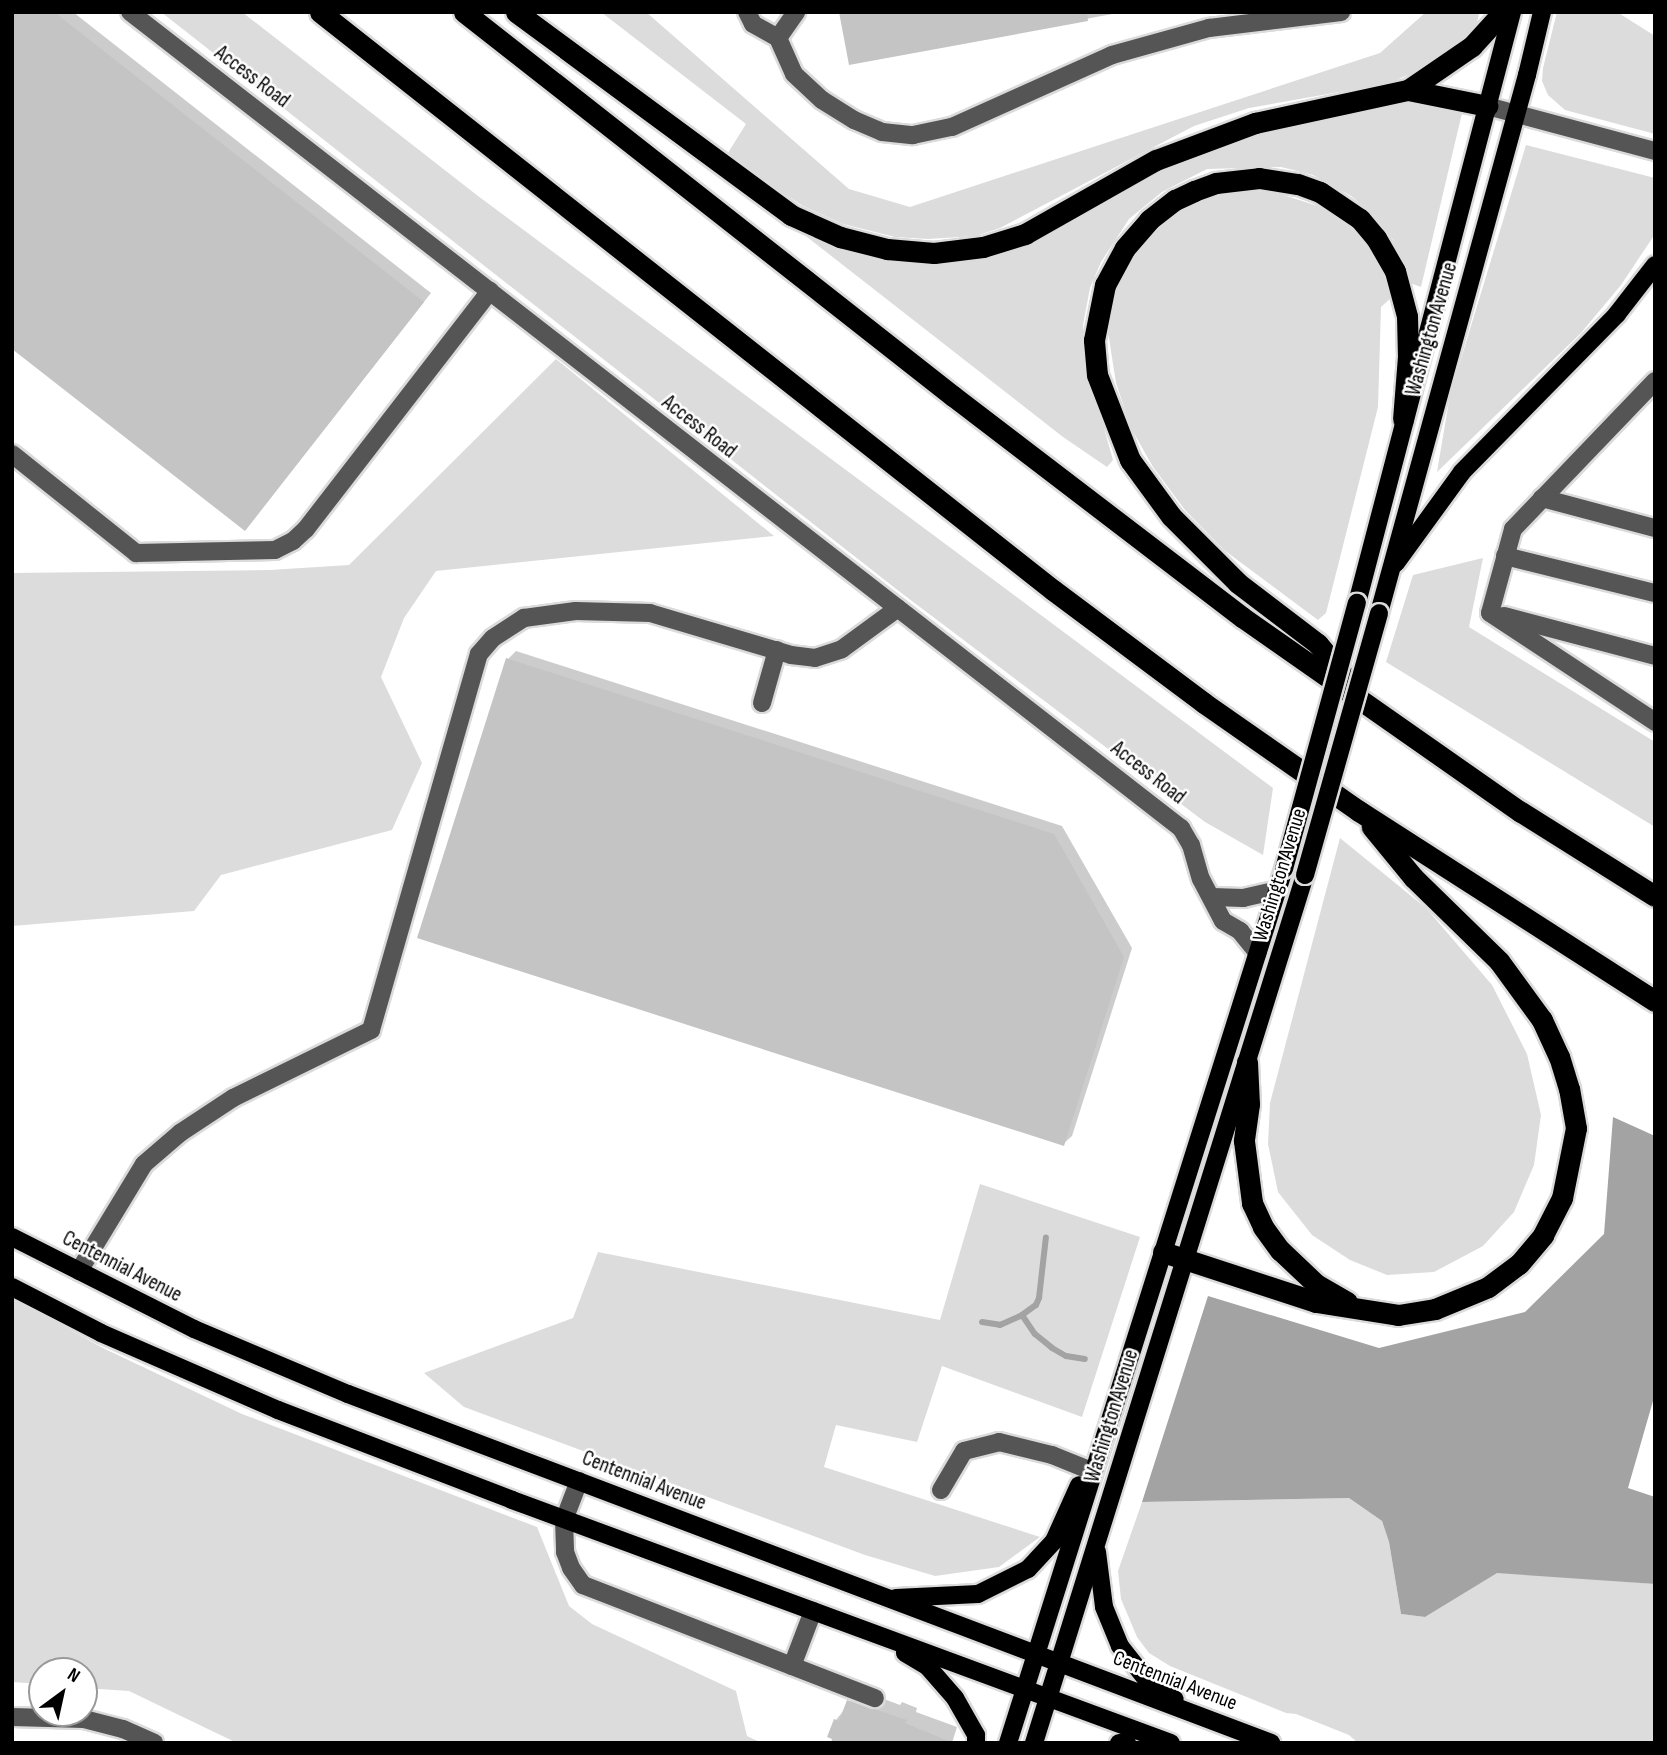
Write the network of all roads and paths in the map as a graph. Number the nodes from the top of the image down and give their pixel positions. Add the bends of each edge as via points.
1 (130, 12) edge
2 (320, 12) edge
3 (464, 12) edge
4 (516, 12) edge
5 (747, 12) edge
6 (796, 12) edge
7 (1341, 12) edge
8 (1503, 12) edge
9 (1512, 12) edge
10 (1542, 12) edge
11 (778, 38) junction
12 (1408, 90) junction
13 (1487, 106) junction
14 (1516, 115) junction
15 (1655, 151) edge
16 (1655, 265) edge
17 (491, 291) junction
18 (1655, 381) edge
19 (1403, 419) junction
20 (12, 454) edge
21 (1542, 498) junction
22 (1655, 528) edge
23 (1505, 556) junction
24 (1388, 574) junction
25 (1655, 593) edge
26 (898, 608) junction
27 (1490, 613) junction
28 (778, 650) junction
29 (1655, 656) edge
30 (762, 703) dead end
31 (1370, 709) junction
32 (1655, 722) edge
33 (1359, 811) junction
34 (1278, 890) junction
35 (1655, 896) edge
36 (1212, 897) junction
37 (1258, 953) junction
38 (1655, 1001) edge
39 (1247, 1062) junction
40 (12, 1237) edge
41 (1163, 1252) junction
42 (1185, 1259) junction
43 (79, 1271) junction
44 (12, 1287) edge
45 (1358, 1309) junction
46 (1110, 1415) junction
47 (1086, 1469) junction
48 (579, 1481) junction
49 (941, 1490) dead end
50 (564, 1520) junction
51 (1096, 1546) junction
52 (889, 1598) junction
53 (813, 1611) junction
54 (852, 1625) junction
55 (1037, 1654) junction
56 (1060, 1662) junction
57 (792, 1666) junction
58 (1026, 1689) junction
59 (1049, 1696) junction
60 (876, 1698) dead end
61 (1198, 1715) junction
62 (12, 1717) edge
63 (154, 1743) edge
64 (976, 1743) edge
65 (1008, 1743) edge
66 (1034, 1743) edge
67 (1119, 1743) edge
68 (1128, 1743) edge
69 (1171, 1743) edge
70 (1271, 1743) edge

1 - 17 lane, Access Road
2 - 33 highway via 1053,590
3 - 31 highway via 964,405
4 - 12 highway via 791,215 840,237 887,249 934,253 983,247 1014,237 1156,160 1203,140 1255,123
5 - 11 lane via 752,24
6 - 11 lane
7 - 11 lane via 1209,28 1112,55 951,127 912,135 882,132 822,100 794,74
8 - 12 highway via 1472,46
9 - 13 main road, Washington Avenue
10 - 14 main road, Washington Avenue
12 - 13 highway
13 - 14 lane
13 - 19 main road, Washington Avenue
14 - 15 lane
14 - 24 main road, Washington Avenue
16 - 24 main road via 1616,314 1462,471
17 - 20 lane via 306,529 275,550 136,554
17 - 26 lane, Access Road
18 - 21 lane
19 - 31 highway via 1407,316 1395,271 1360,219 1320,192 1259,178 1216,183 1194,191 1149,220 1125,248 1105,285 1094,340 1097,375 1130,460 1171,516 1238,583 1318,644
19 - 34 main road, Washington Avenue, bridge
21 - 22 lane
21 - 23 lane via 1513,529
23 - 25 lane
23 - 27 lane
24 - 39 main road, Washington Avenue, bridge via 1305,875
26 - 28 lane via 830,656 804,657
26 - 36 lane, Access Road via 1181,828
27 - 29 lane
27 - 32 lane
28 - 30 lane
28 - 43 lane via 662,615 638,613 576,611 524,618 493,638 479,654 371,1030 233,1098 180,1132 144,1164
31 - 35 highway
33 - 38 highway
33 - 45 highway via 1413,877 1522,989 1559,1057 1576,1128 1562,1198 1543,1235 1519,1264 1488,1287 1435,1309 1398,1315
34 - 36 lane via 1243,898
34 - 37 main road, Washington Avenue
36 - 37 lane, Access Road via 1223,921 1240,931
37 - 41 main road, Washington Avenue
39 - 42 main road, Washington Avenue
39 - 45 highway via 1246,1174 1257,1215 1296,1267
40 - 43 main road, Centennial Avenue
41 - 42 highway
41 - 46 main road, Washington Avenue
42 - 45 highway via 1316,1302
42 - 51 main road, Washington Avenue
43 - 48 main road, Centennial Avenue via 194,1329 348,1394
44 - 50 main road via 101,1333 278,1410
46 - 47 main road
46 - 55 main road, Washington Avenue
47 - 49 lane via 999,1442 964,1451
47 - 52 main road via 1054,1541 1028,1569 978,1594
48 - 50 lane
48 - 52 main road, Centennial Avenue
50 - 53 main road
50 - 57 lane via 565,1552 583,1585
51 - 56 main road, Washington Avenue
51 - 61 main road via 1104,1607 1120,1646 1146,1679
52 - 55 main road, Centennial Avenue
53 - 54 main road
53 - 57 lane
54 - 58 main road
54 - 64 main road via 928,1667 955,1698
55 - 56 main road, Centennial Avenue
55 - 58 main road, Washington Avenue
56 - 59 main road, Washington Avenue
56 - 61 main road, Centennial Avenue
57 - 60 lane
58 - 59 main road
58 - 65 main road, Washington Avenue
59 - 66 main road, Washington Avenue
59 - 69 main road
61 - 70 main road, Centennial Avenue
62 - 63 lane via 67,1716 123,1729
67 - 68 main road

